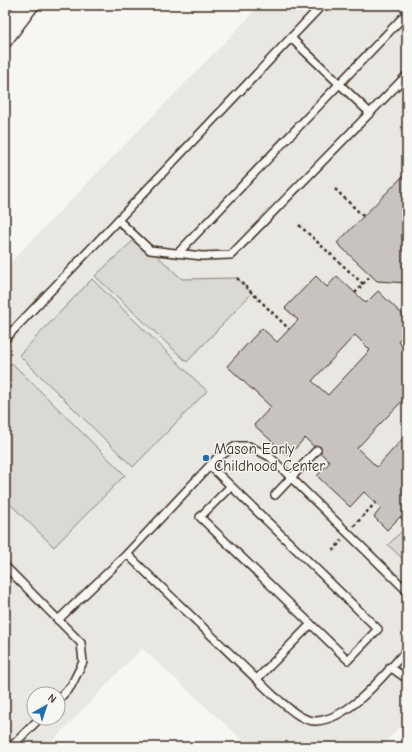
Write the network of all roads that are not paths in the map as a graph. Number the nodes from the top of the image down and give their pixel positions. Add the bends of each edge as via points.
1 (28, 5) edge
2 (32, 5) edge
3 (322, 5) edge
4 (407, 13) edge
5 (5, 21) edge
6 (291, 38) junction
7 (5, 42) edge
8 (407, 75) edge
9 (339, 84) junction
10 (370, 113) junction
11 (118, 220) junction
12 (178, 253) junction
13 (5, 339) edge
14 (317, 450) dead end
15 (210, 466) junction
16 (291, 478) junction
17 (231, 486) junction
18 (275, 495) dead end
19 (127, 554) junction
20 (5, 566) edge
21 (407, 591) edge
22 (58, 620) junction
23 (311, 624) junction
24 (407, 650) edge
25 (390, 667) junction
26 (257, 679) junction
27 (407, 679) edge
28 (66, 691) edge
29 (32, 726) edge
30 (11, 747) edge

1 - 5 street
2 - 7 street
3 - 6 lane
4 - 9 lane
6 - 9 lane
6 - 11 lane
8 - 10 lane
9 - 10 lane
9 - 12 lane
10 - 12 lane via 231,255 202,256
11 - 12 lane via 150,250
11 - 13 lane
14 - 16 lane
15 - 16 lane via 217,458 236,446 249,446 270,457
15 - 17 lane
15 - 19 lane
16 - 18 lane
16 - 21 lane
17 - 23 lane via 200,517
17 - 23 lane via 378,629 348,660
19 - 22 lane
19 - 26 lane
20 - 22 lane
22 - 28 lane via 81,643 83,662
23 - 26 lane
24 - 25 lane
25 - 26 lane via 352,706 316,721 299,716
25 - 27 lane
29 - 30 lane

